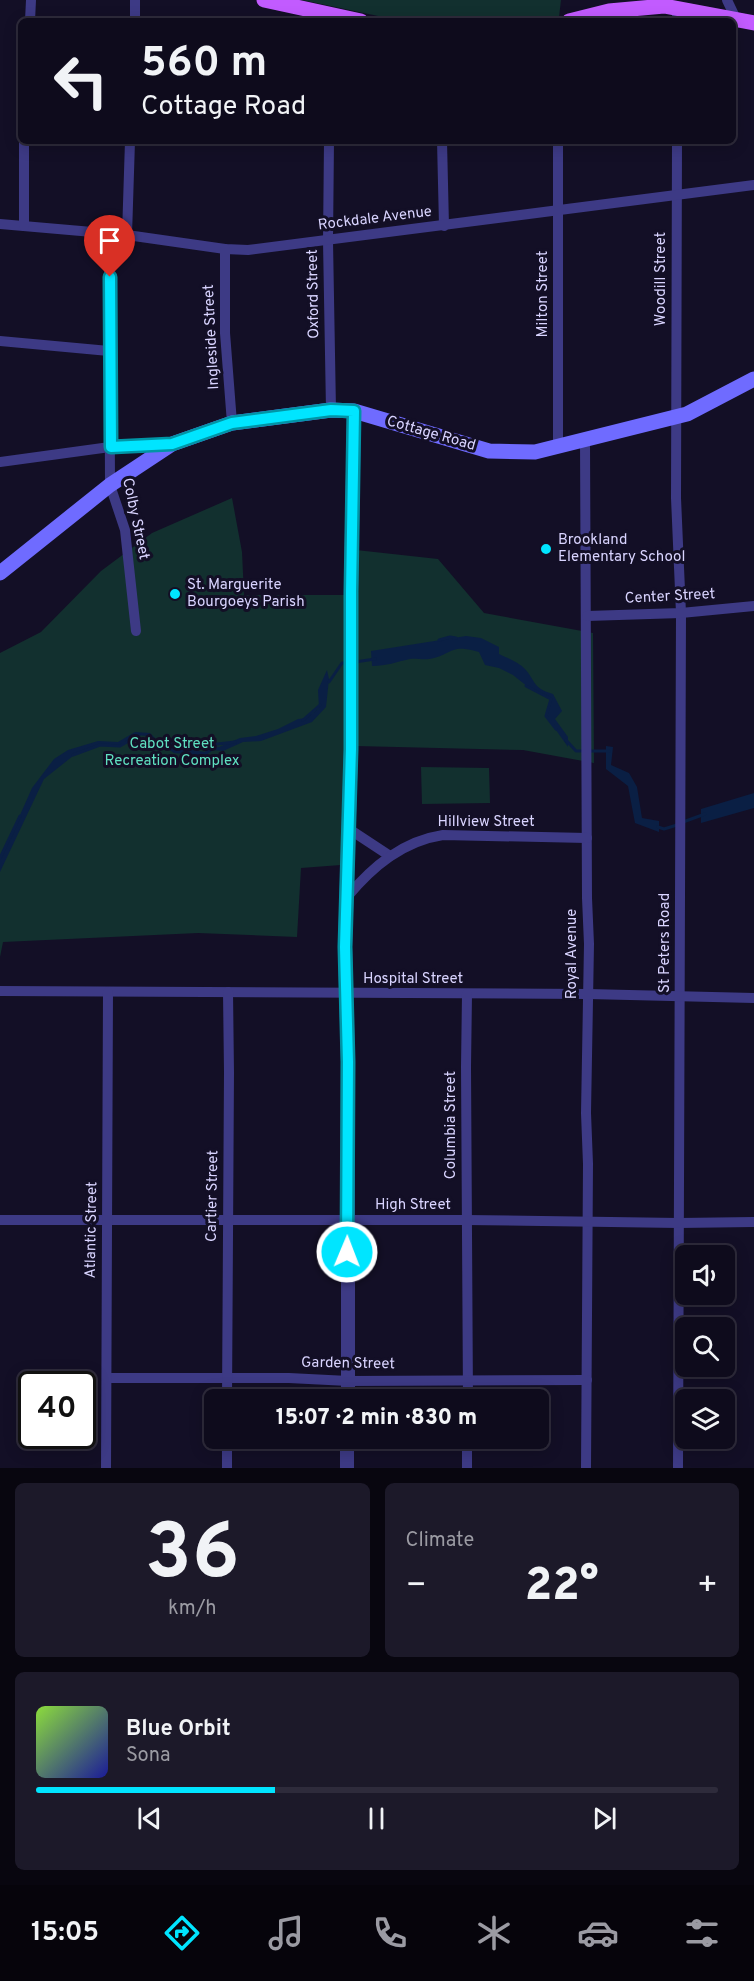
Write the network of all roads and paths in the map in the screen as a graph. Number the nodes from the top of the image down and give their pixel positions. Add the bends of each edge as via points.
1 (30, 0) edge
2 (135, 0) edge
3 (264, 0) edge
4 (727, 0) edge
5 (677, 15) edge
6 (30, 18) edge
7 (135, 18) edge
8 (334, 18) edge
9 (583, 18) edge
10 (721, 18) edge
11 (736, 18) edge
12 (736, 19) edge
13 (754, 23) edge
14 (24, 144) edge
15 (130, 144) edge
16 (329, 144) edge
17 (442, 144) edge
18 (558, 144) edge
19 (677, 144) edge
20 (754, 185) edge
21 (676, 195) junction
22 (558, 211) junction
23 (0, 224) edge
24 (24, 226) junction
25 (444, 226) junction
26 (109, 234) junction
27 (127, 235) junction
28 (328, 241) junction
29 (225, 249) junction
30 (0, 341) edge
31 (109, 351) junction
32 (754, 379) edge
33 (331, 410) junction
34 (354, 411) junction
35 (676, 418) junction
36 (232, 423) junction
37 (585, 440) junction
38 (172, 444) junction
39 (111, 447) junction
40 (558, 447) junction
41 (0, 462) edge
42 (110, 485) junction
43 (0, 573) edge
44 (754, 606) edge
45 (681, 613) junction
46 (587, 616) junction
47 (136, 631) dead end
48 (349, 829) junction
49 (587, 838) junction
50 (390, 856) junction
51 (347, 897) junction
52 (0, 991) edge
53 (108, 992) junction
54 (228, 992) junction
55 (347, 993) junction
56 (467, 994) junction
57 (588, 994) junction
58 (680, 997) junction
59 (754, 998) edge
60 (227, 1219) junction
61 (0, 1220) edge
62 (106, 1220) junction
63 (347, 1220) junction
64 (466, 1220) junction
65 (588, 1221) junction
66 (754, 1222) edge
67 (679, 1223) junction
68 (107, 1378) junction
69 (227, 1379) junction
70 (468, 1379) junction
71 (348, 1380) junction
72 (587, 1380) junction
73 (227, 1389) edge
74 (348, 1389) edge
75 (468, 1389) edge
76 (227, 1449) edge
77 (347, 1449) edge
78 (468, 1449) edge
79 (106, 1468) edge
80 (227, 1468) edge
81 (347, 1468) edge
82 (467, 1468) edge
83 (586, 1468) edge
84 (678, 1468) edge

1 - 6 street
2 - 7 street
3 - 8 main road
4 - 11 street
5 - 9 main road via 664,6 630,8
5 - 10 main road
12 - 13 main road
14 - 24 street
15 - 27 street
16 - 28 street, Oxford Street
17 - 25 street
18 - 22 street, Milton Street
19 - 21 street, Woodill Street
20 - 21 street, Rockdale Avenue
21 - 22 street, Rockdale Avenue
21 - 35 street, Woodill Street
22 - 25 street, Rockdale Avenue
22 - 40 street, Milton Street
23 - 24 street, Rockdale Avenue
24 - 26 street, Rockdale Avenue
25 - 28 street, Rockdale Avenue
26 - 27 street, Rockdale Avenue
26 - 31 street, Colby Street
27 - 29 street, Rockdale Avenue
28 - 29 street, Rockdale Avenue
28 - 33 street, Oxford Street
29 - 36 street, Ingleside Street via 225,333
30 - 31 street
31 - 39 street, Colby Street
32 - 35 main road, Cottage Road
33 - 34 main road, Cottage Road
33 - 36 main road, Cottage Road
34 - 40 main road, Cottage Road via 489,450 535,452
34 - 48 street
35 - 37 main road, Cottage Road
35 - 45 street, St Peters Road
36 - 38 main road, Cottage Road
37 - 40 main road, Cottage Road
37 - 46 street, Royal Avenue
38 - 39 street
38 - 42 main road, Cottage Road
39 - 41 street
39 - 42 street, Colby Street
42 - 43 main road, Cottage Road
42 - 47 street, Colby Street via 125,530
44 - 45 street, Center Street
45 - 46 street, Center Street
45 - 58 street, St Peters Road
46 - 49 street, Royal Avenue
48 - 50 street
48 - 51 street
49 - 50 street, Hillview Street via 443,835 415,842
49 - 57 street, Royal Avenue
50 - 51 street, Hillview Street
51 - 55 street
52 - 53 street, Hospital Street
53 - 54 street, Hospital Street
53 - 62 street, Atlantic Street
54 - 55 street, Hospital Street
54 - 60 street, Cartier Street
55 - 56 street, Hospital Street
55 - 63 street
56 - 57 street, Hospital Street
56 - 64 street, Columbia Street
57 - 58 street, Hospital Street
57 - 65 street, Royal Avenue
58 - 59 street, Hospital Street
58 - 67 street, St Peters Road
60 - 62 street, High Street
60 - 63 street, High Street
60 - 69 street, Cartier Street
61 - 62 street, High Street
62 - 68 street, Atlantic Street
63 - 64 street, High Street
63 - 71 street
64 - 65 street, High Street
64 - 70 street, Columbia Street
65 - 67 street, High Street
65 - 72 street, Royal Avenue
66 - 67 street, High Street
67 - 84 street, St Peters Road
68 - 69 street, Garden Street
68 - 79 street, Atlantic Street
69 - 71 street, Garden Street
69 - 73 street, Cartier Street
70 - 71 street, Garden Street
70 - 72 street, Garden Street
70 - 75 street, Columbia Street
71 - 74 street
72 - 83 street, Royal Avenue
76 - 80 street
77 - 81 street
78 - 82 street

